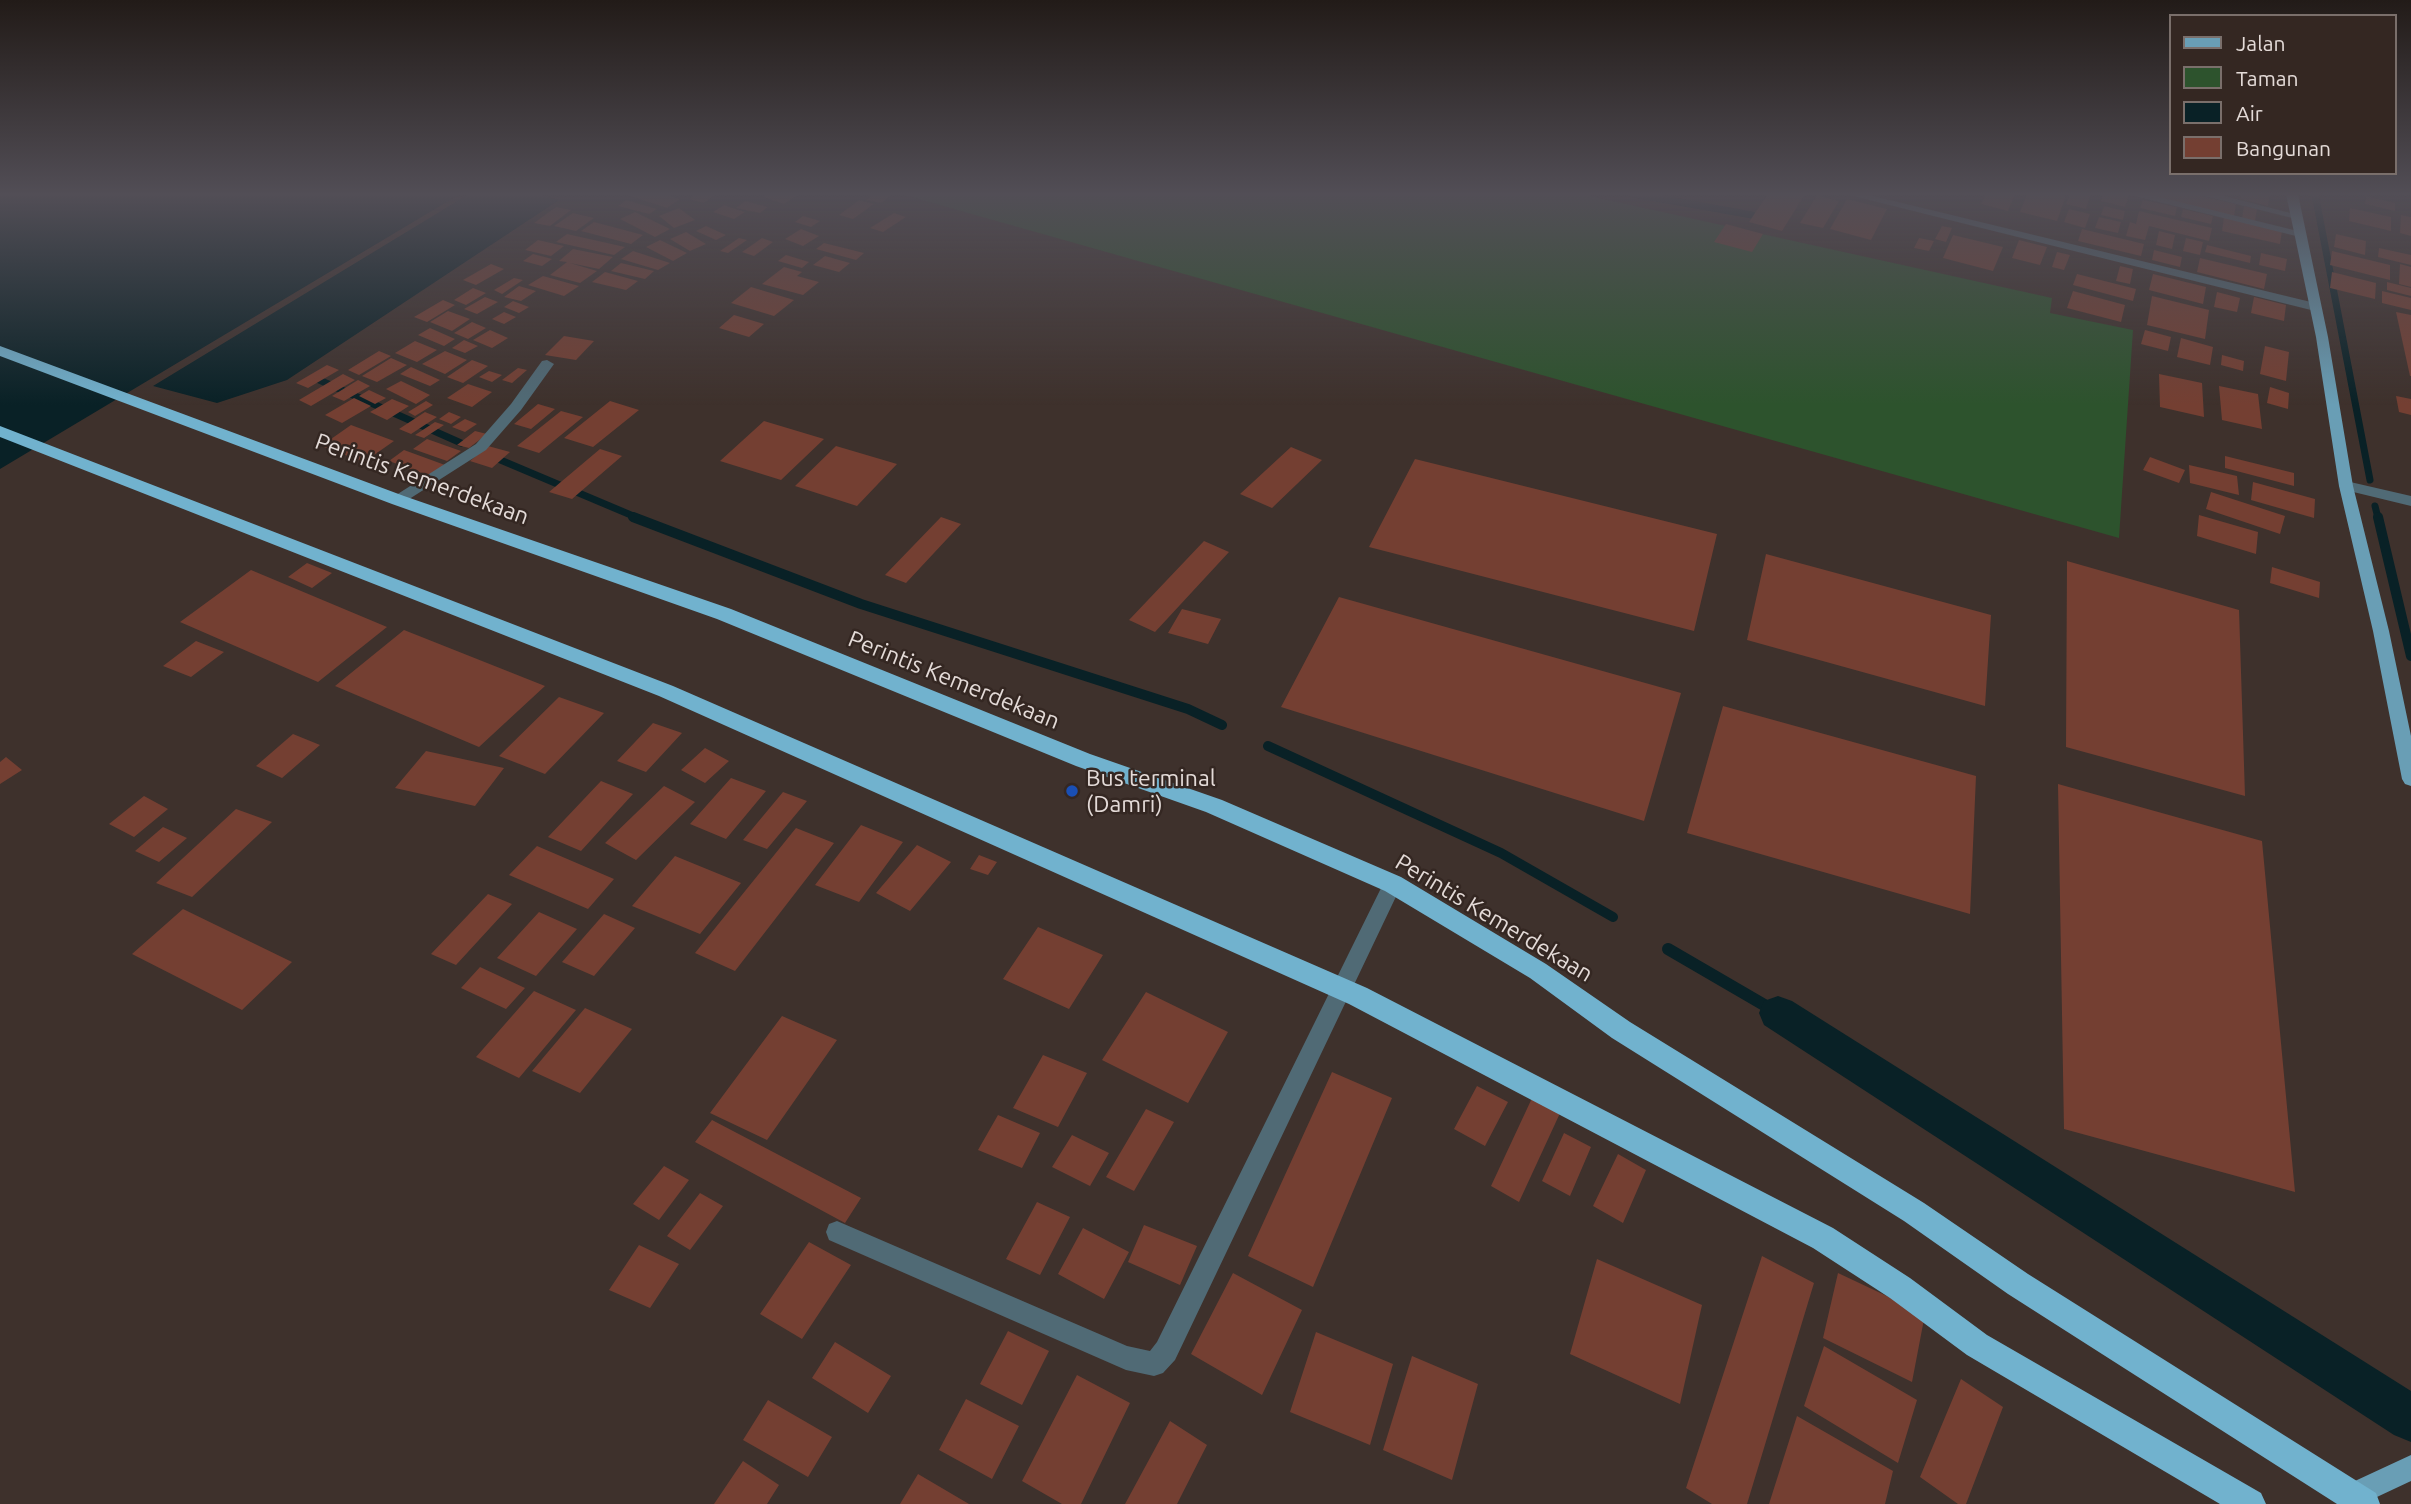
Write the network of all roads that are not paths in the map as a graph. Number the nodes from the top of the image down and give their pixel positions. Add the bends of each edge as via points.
1 (2139, 264) edge
2 (2306, 264) edge
3 (2315, 307) junction
4 (0, 351) edge
5 (547, 364) dead end
6 (0, 431) edge
7 (2346, 486) junction
8 (398, 500) junction
9 (2411, 501) edge
10 (2411, 779) edge
11 (1393, 884) junction
12 (1345, 989) junction
13 (837, 1232) dead end
14 (2411, 1468) edge
15 (2358, 1500) edge
16 (2250, 1504) edge

1 - 3 street
2 - 3 main road
3 - 7 main road
4 - 8 highway, Perintis Kemerdekaan
5 - 8 street via 481,447
6 - 12 highway via 666,691
7 - 9 street
7 - 10 main road
8 - 11 highway, Perintis Kemerdekaan via 724,614 1070,754 1214,806
11 - 12 street
11 - 15 highway, Perintis Kemerdekaan via 1527,964 1621,1030
12 - 13 street via 1166,1351 1154,1364 1126,1358
12 - 16 highway via 1823,1238 1977,1345
14 - 15 main road

